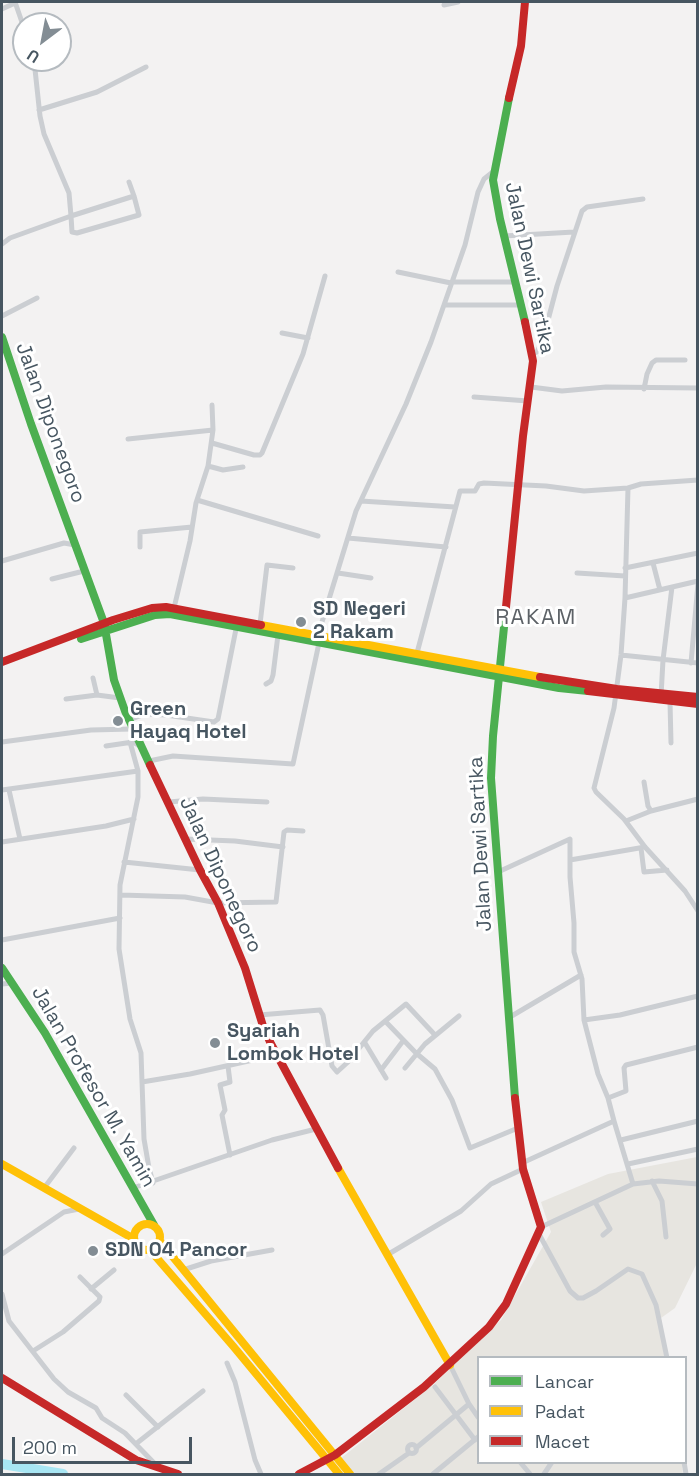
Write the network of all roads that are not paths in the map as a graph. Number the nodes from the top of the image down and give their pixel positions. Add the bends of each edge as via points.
1 (15, 2) edge
2 (458, 2) edge
3 (525, 2) edge
4 (444, 5) dead end
5 (2, 9) edge
6 (146, 67) dead end
7 (35, 72) edge
8 (39, 110) junction
9 (494, 171) junction
10 (129, 182) dead end
11 (134, 196) junction
12 (643, 199) dead end
13 (71, 216) junction
14 (574, 232) junction
15 (504, 236) junction
16 (2, 244) edge
17 (398, 272) dead end
18 (325, 276) dead end
19 (452, 282) junction
20 (516, 282) junction
21 (36, 298) dead end
22 (444, 305) junction
23 (522, 305) junction
24 (2, 316) edge
25 (282, 333) dead end
26 (2, 337) edge
27 (308, 338) junction
28 (3, 348) edge
29 (532, 354) junction
30 (685, 360) dead end
31 (531, 387) junction
32 (698, 388) edge
33 (644, 389) junction
34 (474, 397) dead end
35 (528, 401) junction
36 (212, 405) dead end
37 (213, 430) junction
38 (129, 439) dead end
39 (212, 443) junction
40 (208, 466) junction
41 (243, 467) dead end
42 (698, 480) edge
43 (518, 486) junction
44 (628, 488) junction
45 (197, 500) junction
46 (361, 501) junction
47 (455, 507) junction
48 (192, 527) junction
49 (318, 536) dead end
50 (348, 538) junction
51 (75, 545) junction
52 (446, 547) junction
53 (140, 548) dead end
54 (698, 553) edge
55 (2, 561) edge
56 (653, 563) junction
57 (293, 568) dead end
58 (625, 568) junction
59 (84, 571) junction
60 (338, 573) junction
61 (577, 573) dead end
62 (625, 576) junction
63 (371, 578) dead end
64 (52, 579) dead end
65 (698, 582) edge
66 (672, 587) junction
67 (660, 590) junction
68 (625, 598) junction
69 (174, 608) junction
70 (237, 623) junction
71 (260, 624) junction
72 (105, 626) junction
73 (278, 635) junction
74 (319, 639) junction
75 (412, 655) junction
76 (621, 655) junction
77 (663, 660) junction
78 (2, 662) edge
79 (694, 663) edge
80 (2, 667) edge
81 (500, 673) junction
82 (93, 678) dead end
83 (266, 684) dead end
84 (617, 692) junction
85 (97, 695) junction
86 (661, 697) junction
87 (698, 697) edge
88 (120, 698) junction
89 (66, 699) dead end
90 (670, 702) junction
91 (698, 704) edge
92 (131, 724) junction
93 (2, 742) edge
94 (130, 742) junction
95 (671, 743) dead end
96 (106, 746) dead end
97 (140, 746) junction
98 (149, 760) junction
99 (138, 771) junction
100 (644, 782) dead end
101 (9, 789) junction
102 (2, 790) edge
103 (698, 799) edge
104 (168, 802) junction
105 (267, 802) dead end
106 (651, 811) junction
107 (134, 819) junction
108 (626, 821) junction
109 (303, 831) dead end
110 (20, 839) junction
111 (185, 839) junction
112 (2, 842) edge
113 (283, 847) junction
114 (643, 847) junction
115 (570, 860) junction
116 (124, 862) junction
117 (200, 870) junction
118 (667, 870) junction
119 (498, 872) junction
120 (121, 895) junction
121 (218, 903) junction
122 (698, 911) edge
123 (120, 918) junction
124 (2, 940) edge
125 (2, 968) edge
126 (581, 975) junction
127 (12, 983) junction
128 (2, 984) edge
129 (698, 996) edge
130 (259, 1015) junction
131 (459, 1016) dead end
132 (510, 1017) junction
133 (584, 1020) junction
134 (385, 1021) junction
135 (435, 1035) junction
136 (403, 1041) junction
137 (365, 1043) junction
138 (698, 1047) edge
139 (416, 1053) junction
140 (278, 1058) junction
141 (228, 1066) junction
142 (405, 1068) dead end
143 (381, 1070) junction
144 (386, 1078) dead end
145 (142, 1082) junction
146 (608, 1098) junction
147 (614, 1121) junction
148 (698, 1121) edge
149 (518, 1128) junction
150 (316, 1129) junction
151 (621, 1140) junction
152 (74, 1148) dead end
153 (698, 1149) edge
154 (230, 1155) junction
155 (2, 1164) edge
156 (628, 1164) junction
157 (522, 1166) junction
158 (652, 1181) junction
159 (153, 1183) junction
160 (633, 1184) junction
161 (698, 1184) edge
162 (44, 1188) junction
163 (132, 1188) junction
164 (595, 1202) junction
165 (82, 1209) junction
166 (154, 1225) junction
167 (540, 1231) junction
168 (603, 1235) dead end
169 (666, 1237) dead end
170 (134, 1239) junction
171 (160, 1241) junction
172 (150, 1250) junction
173 (272, 1250) dead end
174 (2, 1254) edge
175 (387, 1255) junction
176 (114, 1270) dead end
177 (183, 1270) junction
178 (80, 1277) dead end
179 (91, 1289) junction
180 (2, 1294) edge
181 (33, 1351) junction
182 (667, 1356) edge
183 (227, 1363) dead end
184 (450, 1365) junction
185 (2, 1378) edge
186 (435, 1387) dead end
187 (203, 1391) dead end
188 (126, 1395) dead end
189 (469, 1404) junction
190 (457, 1414) junction
191 (477, 1416) edge
192 (158, 1427) junction
193 (477, 1438) edge
194 (137, 1443) junction
195 (331, 1458) junction
196 (160, 1470) junction
197 (178, 1474) edge
198 (261, 1474) edge
199 (299, 1474) edge
200 (339, 1474) edge
201 (350, 1474) edge
202 (379, 1474) edge
203 (432, 1474) edge

1 - 5 street
2 - 4 street
3 - 9 street, Jalan Dewi Sartika via 520,46
6 - 8 street via 97,92
7 - 8 street
8 - 13 street via 44,134 69,193
9 - 15 street, Jalan Dewi Sartika
9 - 19 street via 484,179 478,192
10 - 11 street
11 - 13 street
11 - 13 street via 140,214 137,216 73,233
12 - 14 street via 584,208
13 - 16 street
14 - 15 street
14 - 29 street via 543,339
15 - 20 street, Jalan Dewi Sartika
17 - 19 street
18 - 27 street
19 - 20 street
19 - 22 street
20 - 23 street, Jalan Dewi Sartika
21 - 24 street
22 - 23 street
22 - 46 street via 410,393
23 - 29 street, Jalan Dewi Sartika
25 - 27 street
26 - 28 street, Jalan Diponegoro
27 - 39 street via 261,454
28 - 51 street, Jalan Diponegoro
29 - 31 street, Jalan Dewi Sartika
30 - 33 street via 656,360
31 - 33 street via 562,391
31 - 35 street, Jalan Dewi Sartika
32 - 33 street
34 - 35 street
35 - 43 street, Jalan Dewi Sartika
36 - 37 street
37 - 38 street
37 - 39 street
39 - 40 street
40 - 41 street via 223,470
40 - 45 street
42 - 44 street
43 - 44 street via 584,491
43 - 47 street via 480,483 475,491 460,491
43 - 81 street, Jalan Dewi Sartika
44 - 58 street
45 - 48 street
45 - 49 street
46 - 47 street
46 - 50 street
47 - 52 street
48 - 53 street via 140,532
48 - 69 street
50 - 52 street
50 - 60 street
51 - 55 street via 64,543
51 - 59 street, Jalan Diponegoro
52 - 75 street
54 - 56 street
56 - 58 street
56 - 67 street
57 - 71 street via 267,565
58 - 62 street
59 - 64 street
59 - 72 street, Jalan Diponegoro
60 - 63 street
60 - 74 street
61 - 62 street
62 - 68 street
65 - 66 street
65 - 79 street
66 - 67 street
66 - 77 street
67 - 68 street
68 - 76 street
69 - 70 street
69 - 72 street via 152,608
70 - 71 street
70 - 72 street via 163,614
70 - 73 street
70 - 92 street via 216,721 145,714
71 - 74 street
72 - 78 street
72 - 80 street
72 - 88 street, Jalan Diponegoro
73 - 74 street
73 - 83 street via 273,675
74 - 75 street
74 - 98 street via 293,764 173,756
75 - 81 street
76 - 77 street
76 - 84 street
77 - 79 street
77 - 86 street
81 - 84 street
81 - 119 street, Jalan Dewi Sartika via 491,766
82 - 85 street
84 - 86 street
84 - 108 street via 594,788
85 - 88 street
85 - 89 street
86 - 87 street
86 - 90 street
88 - 92 street, Jalan Diponegoro
90 - 91 street
90 - 95 street
92 - 93 street
92 - 97 street, Jalan Diponegoro
94 - 96 street
94 - 97 street
94 - 99 street
97 - 98 street, Jalan Diponegoro
98 - 104 street, Jalan Diponegoro
99 - 101 street
99 - 107 street
100 - 106 street
101 - 102 street
101 - 110 street
103 - 106 street
104 - 105 street
104 - 111 street, Jalan Diponegoro
106 - 108 street
107 - 110 street
107 - 116 street
108 - 114 street
109 - 113 street via 285,831
110 - 112 street
111 - 113 street
111 - 117 street, Jalan Diponegoro
113 - 121 street via 276,903
114 - 115 street
114 - 118 street
114 - 118 street via 644,873
115 - 119 street via 570,839
115 - 126 street via 574,952
116 - 117 street
116 - 120 street
117 - 121 street, Jalan Diponegoro
118 - 122 street
119 - 132 street, Jalan Dewi Sartika
120 - 121 street via 185,897
120 - 123 street
121 - 130 street, Jalan Diponegoro via 245,968
123 - 124 street
123 - 145 street via 119,950 130,1019 141,1053
125 - 127 street, Jalan Profesor M. Yamin
126 - 132 street
126 - 133 street
127 - 128 street
127 - 163 street, Jalan Profesor M. Yamin via 45,1033
129 - 133 street
130 - 137 street via 320,1010 335,1072 344,1068
130 - 140 street, Jalan Diponegoro
131 - 135 street
132 - 149 street, Jalan Dewi Sartika
133 - 146 street
134 - 135 street via 408,1004
134 - 136 street
134 - 137 street
135 - 139 street
136 - 139 street
136 - 143 street
137 - 143 street
138 - 146 street via 626,1065 626,1092
139 - 142 street
139 - 149 street via 431,1064 443,1081 470,1148
140 - 141 street
140 - 150 street, Jalan Diponegoro
141 - 145 street
141 - 154 street via 230,1082 220,1084
143 - 144 street
145 - 159 street via 146,1154
146 - 147 street
147 - 151 street
147 - 157 street
148 - 151 street
149 - 157 street, Jalan Dewi Sartika
150 - 154 street
150 - 175 street, Jalan Diponegoro
151 - 156 street
152 - 162 street
153 - 156 street
154 - 159 street
155 - 162 street
156 - 160 street
157 - 167 street, Jalan Dewi Sartika
157 - 175 street via 491,1184 460,1211
158 - 160 street
158 - 161 street
158 - 169 street via 662,1201
159 - 163 street
160 - 164 street
162 - 165 street
163 - 166 street, Jalan Profesor M. Yamin
164 - 167 street
164 - 168 street via 610,1229
165 - 170 street
165 - 174 street via 64,1212
166 - 170 street via 139,1226
166 - 171 street
167 - 182 street via 570,1291 578,1298 628,1269 642,1274 656,1305
167 - 184 street via 499,1315
170 - 172 street via 140,1248
171 - 172 street
171 - 177 street
172 - 195 street
173 - 177 street
175 - 184 street, Jalan Diponegoro
176 - 179 street
177 - 195 street
178 - 179 street
179 - 181 street via 100,1297 99,1301
180 - 181 street via 6,1317
181 - 194 street via 64,1389 93,1406 102,1418
183 - 198 street
184 - 189 street, Jalan Diponegoro
184 - 195 street
185 - 196 street via 136,1460
186 - 190 street
187 - 192 street
188 - 192 street
189 - 190 street
189 - 191 street, Jalan Diponegoro
190 - 193 street
190 - 202 street via 416,1448 410,1446 409,1453
192 - 194 street
193 - 203 street
194 - 196 street
195 - 199 street
195 - 200 street
195 - 201 street
196 - 197 street

